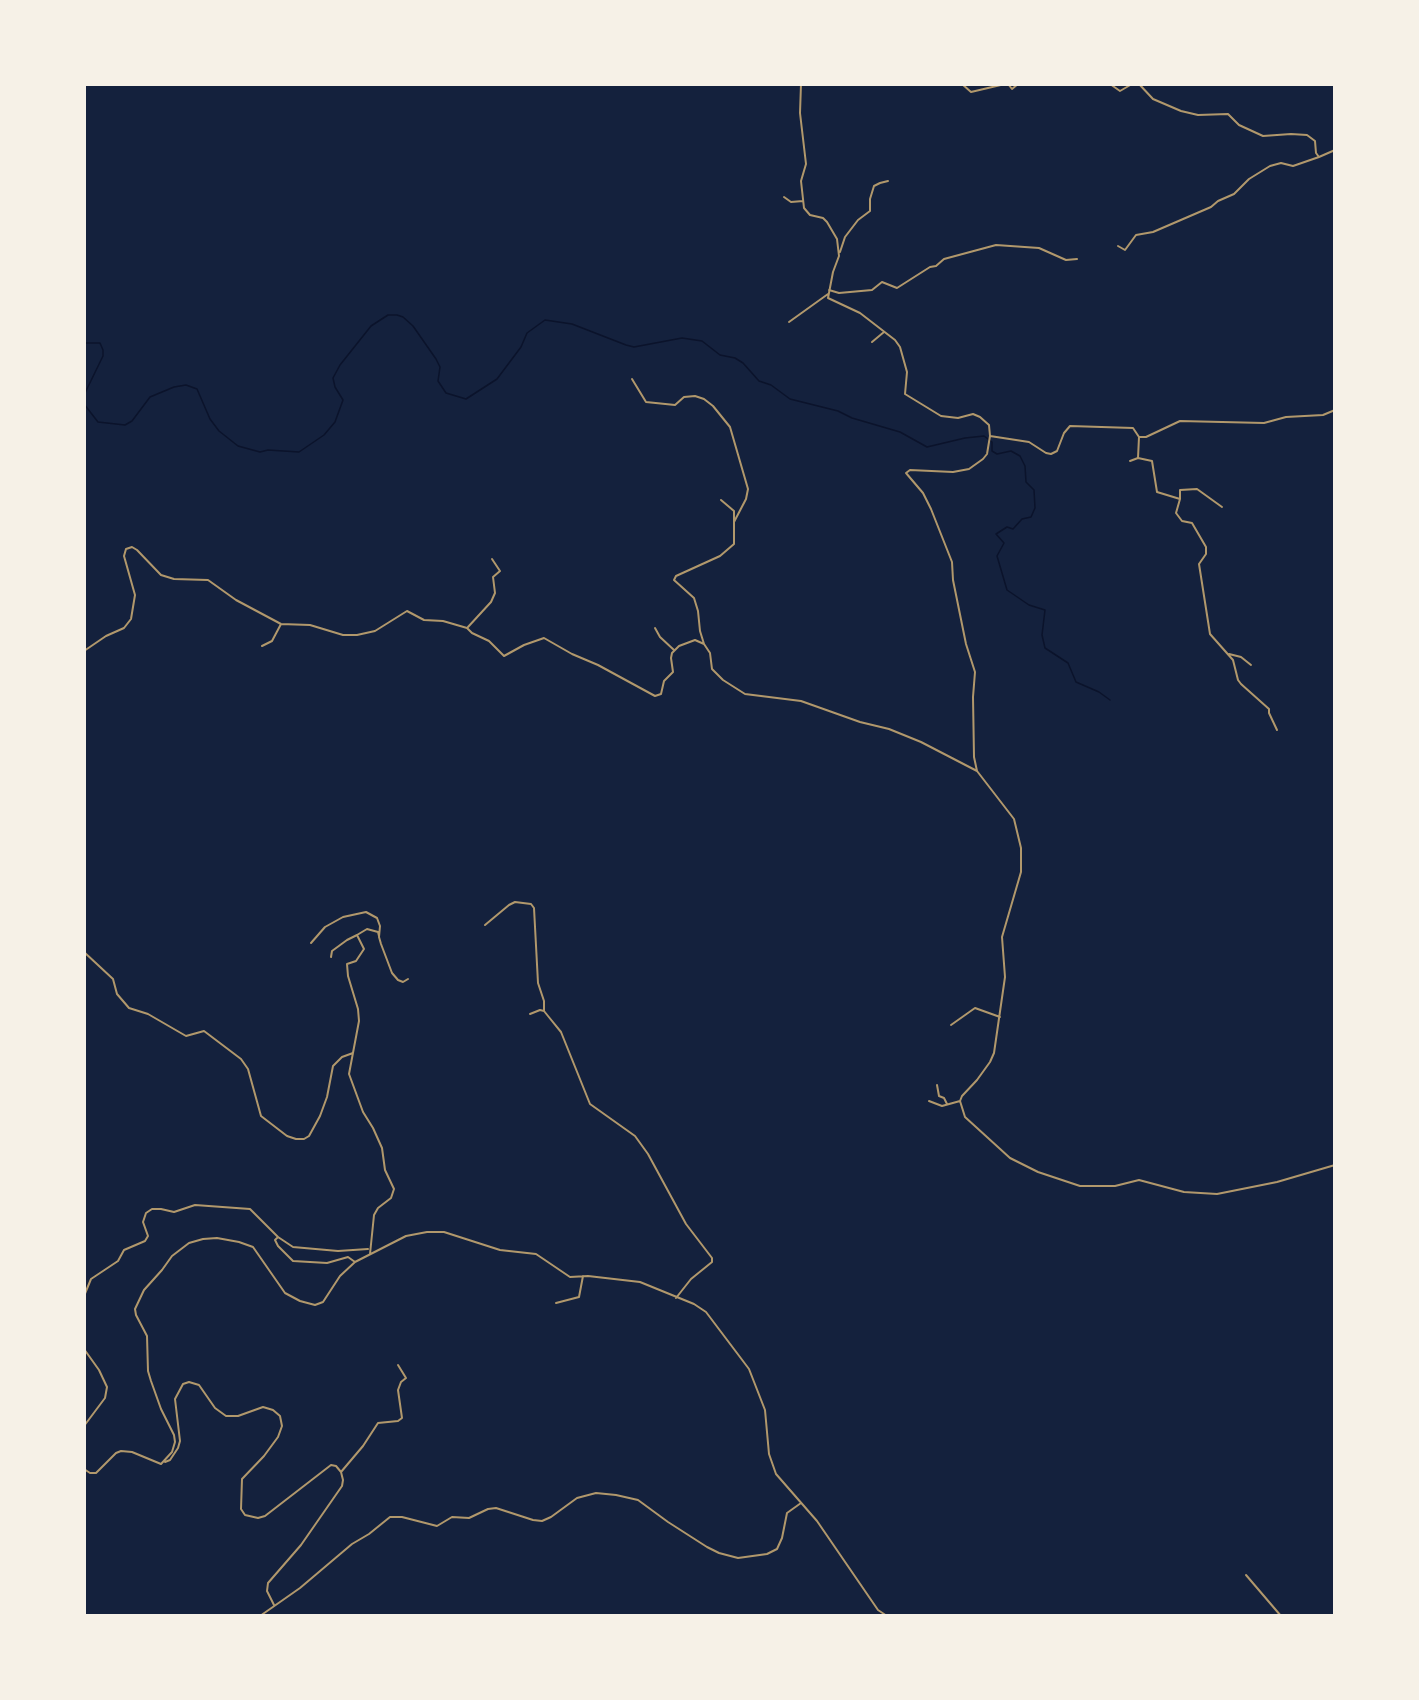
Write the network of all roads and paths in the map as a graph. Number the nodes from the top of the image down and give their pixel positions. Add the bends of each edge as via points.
1 (801, 84) edge
2 (962, 84) edge
3 (1007, 84) edge
4 (1018, 84) edge
5 (1110, 84) edge
6 (1132, 84) edge
7 (1139, 84) edge
8 (1335, 150) edge
9 (1319, 157) junction
10 (888, 182) dead end
11 (784, 197) dead end
12 (803, 201) junction
13 (1118, 246) dead end
14 (839, 255) junction
15 (1077, 259) dead end
16 (829, 290) junction
17 (828, 294) junction
18 (789, 322) dead end
19 (884, 332) junction
20 (872, 342) dead end
21 (632, 379) dead end
22 (1335, 410) edge
23 (990, 436) junction
24 (1139, 437) junction
25 (1138, 458) junction
26 (1130, 461) dead end
27 (1180, 499) junction
28 (722, 500) dead end
29 (1222, 507) dead end
30 (734, 522) junction
31 (492, 559) dead end
32 (281, 624) junction
33 (467, 628) junction
34 (655, 628) dead end
35 (704, 644) junction
36 (262, 646) dead end
37 (674, 650) junction
38 (84, 651) edge
39 (1227, 654) junction
40 (1251, 665) dead end
41 (1277, 730) dead end
42 (977, 771) junction
43 (485, 925) dead end
44 (357, 935) junction
45 (379, 937) junction
46 (311, 943) dead end
47 (84, 952) edge
48 (331, 957) dead end
49 (408, 980) dead end
50 (544, 1011) junction
51 (530, 1014) dead end
52 (1000, 1017) junction
53 (951, 1024) dead end
54 (353, 1053) junction
55 (937, 1085) dead end
56 (928, 1101) dead end
57 (960, 1101) junction
58 (947, 1104) junction
59 (1335, 1166) edge
60 (278, 1237) junction
61 (370, 1248) junction
62 (370, 1254) junction
63 (355, 1262) junction
64 (584, 1276) junction
65 (84, 1296) edge
66 (676, 1298) junction
67 (556, 1303) dead end
68 (84, 1349) edge
69 (398, 1365) dead end
70 (84, 1426) edge
71 (165, 1462) junction
72 (84, 1470) edge
73 (341, 1472) junction
74 (801, 1503) junction
75 (1246, 1575) dead end
76 (274, 1606) junction
77 (260, 1616) edge
78 (887, 1616) edge
79 (928, 1616) edge
80 (933, 1616) edge
81 (1281, 1616) edge

1 - 12 street via 806,164 801,181
2 - 3 street via 971,92
3 - 4 street via 1012,88
5 - 6 street via 1120,91
7 - 9 street via 1153,99 1181,111 1228,114 1239,125 1263,136 1307,135 1315,141
8 - 9 street
9 - 13 street via 1293,166 1270,166 1211,207 1153,232 1136,235 1125,250
10 - 14 street via 874,186 870,211 861,216 845,237
11 - 12 street via 791,202
12 - 14 street via 810,215 823,218 832,228
14 - 16 street
15 - 16 street via 1065,260 1039,248 996,245 944,259 897,288 882,282 872,290
16 - 17 street
17 - 18 street
17 - 19 street
19 - 20 street
19 - 23 street via 900,347 908,372 905,394 941,416 980,417 988,424
21 - 30 street via 646,402 675,405 684,397 695,396 713,406 730,427 748,489
22 - 24 street via 1264,423 1180,421
23 - 24 street via 1025,441 1051,454 1057,451 1070,426 1133,428
23 - 42 street via 983,459 965,471 906,473 923,493 952,562 966,644 975,669
24 - 25 street
25 - 26 street
25 - 27 street via 1152,461 1158,493
27 - 29 street via 1180,490 1197,489
27 - 39 street via 1176,513 1182,521 1192,523 1206,547 1199,564 1207,626 1214,641
28 - 30 street via 734,511
30 - 35 street via 734,544 720,556 674,580 694,598
31 - 33 street via 500,572 493,577 495,593
32 - 33 street via 310,625 353,636 374,631 405,611 424,620
32 - 36 street via 272,641
32 - 38 street via 208,580 161,575 130,547 124,556 135,595 131,619 124,628
33 - 37 street via 489,640 503,656 547,638 655,696 661,694 664,681 673,672
34 - 37 street
35 - 37 street via 692,640
35 - 42 street via 711,655 712,669 745,694 801,701 890,729
39 - 40 street via 1241,657
39 - 41 street via 1241,684 1269,709
42 - 52 street via 1014,819 1022,848 1018,882 1002,937 1005,977
43 - 50 street via 515,902 534,908 538,983
44 - 45 street via 367,929 378,932
44 - 48 street via 346,940
44 - 54 street via 363,949 356,961 347,963 358,1009
45 - 46 street via 377,918 366,912 343,917 325,927
45 - 49 street via 392,973 398,980
47 - 54 street via 112,979 117,994 129,1008 186,1036 204,1031 244,1062 261,1116 286,1136 309,1136 323,1106 333,1066
50 - 51 street
50 - 66 street via 561,1032 590,1104 635,1136 686,1224 712,1258
52 - 53 street via 975,1008
52 - 57 street via 993,1058
54 - 61 street via 350,1080 382,1148 385,1170 394,1189 391,1198 374,1215
55 - 58 street via 939,1096
56 - 58 street
57 - 58 street
57 - 59 street via 968,1121 1010,1158 1080,1186 1115,1186 1139,1180 1184,1192 1217,1194
60 - 61 street via 293,1247 338,1251
60 - 63 street via 278,1245 293,1261 327,1263 348,1257
60 - 65 street via 250,1209 195,1205 174,1212 152,1209 143,1222 148,1236 145,1241 124,1250 118,1261 91,1280
61 - 62 street
62 - 63 street
62 - 64 street via 410,1235 444,1232 500,1250 536,1254 567,1276
63 - 71 street via 323,1302 315,1305 285,1293 256,1250 246,1244 205,1238 172,1256 144,1290 135,1311 147,1337 151,1381 174,1435 173,1449
64 - 66 street via 640,1282
64 - 67 street via 579,1297
66 - 74 street via 706,1312 749,1369 765,1410 769,1454 776,1474
68 - 70 street via 107,1387 105,1398
69 - 73 street via 406,1378 398,1390 402,1418 378,1423
71 - 72 street via 124,1451 116,1453 96,1473
71 - 73 street via 178,1448 175,1400 183,1384 189,1382 199,1385 215,1408 226,1416 263,1407 280,1416 278,1437 242,1479 241,1509 245,1515 265,1516 329,1466
73 - 76 street via 342,1486 301,1545 268,1583
74 - 76 street via 787,1513 777,1549 765,1555 738,1558 719,1553 638,1500 616,1495 596,1493 577,1498 542,1521 496,1508 468,1519 452,1517 437,1526 390,1517
74 - 78 street via 878,1610
75 - 81 street
76 - 77 street
79 - 80 street

